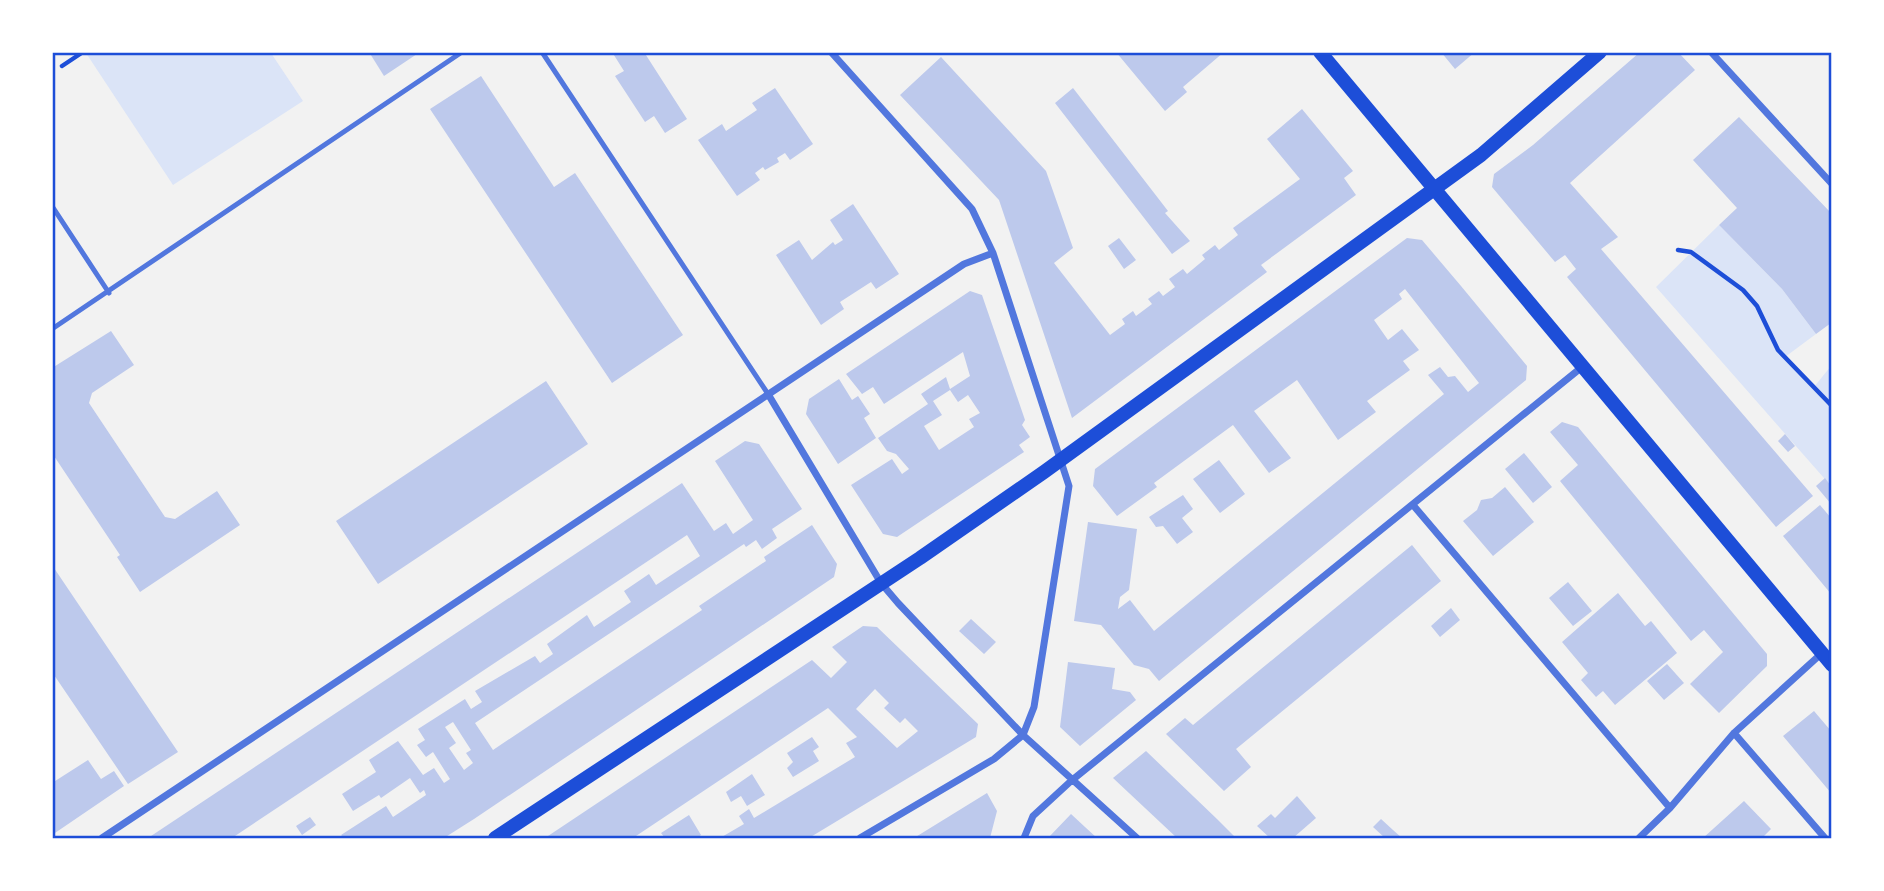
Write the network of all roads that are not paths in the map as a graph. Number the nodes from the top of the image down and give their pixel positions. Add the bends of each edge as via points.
1 (463, 52) edge
2 (542, 52) edge
3 (831, 52) edge
4 (1320, 52) edge
5 (1601, 52) edge
6 (1711, 52) edge
7 (1832, 184) edge
8 (1431, 189) junction
9 (52, 206) edge
10 (993, 253) junction
11 (109, 292) junction
12 (52, 329) edge
13 (1582, 367) junction
14 (768, 394) junction
15 (1060, 460) junction
16 (1413, 505) junction
17 (881, 583) junction
18 (1827, 659) edge
19 (1734, 733) junction
20 (1023, 735) junction
21 (1072, 781) junction
22 (1670, 808) junction
23 (103, 838) edge
24 (495, 838) edge
25 (860, 838) edge
26 (1024, 838) edge
27 (1137, 838) edge
28 (1639, 838) edge
29 (1825, 838) edge

1 - 11 lane
2 - 14 lane
3 - 10 street via 972,209
4 - 8 main road
5 - 8 main road via 1481,155
6 - 7 street
8 - 13 main road
8 - 15 main road
9 - 11 lane
10 - 14 street via 964,264
10 - 15 street
11 - 12 lane
13 - 16 street
13 - 18 main road
14 - 17 street
14 - 23 street
15 - 17 main road
15 - 20 street via 1069,486 1034,707
16 - 21 street
16 - 22 street
17 - 20 street
17 - 24 main road
18 - 19 street
19 - 22 street
19 - 29 street
20 - 21 street
20 - 25 street via 994,759
21 - 26 street via 1033,816
21 - 27 street
22 - 28 street

